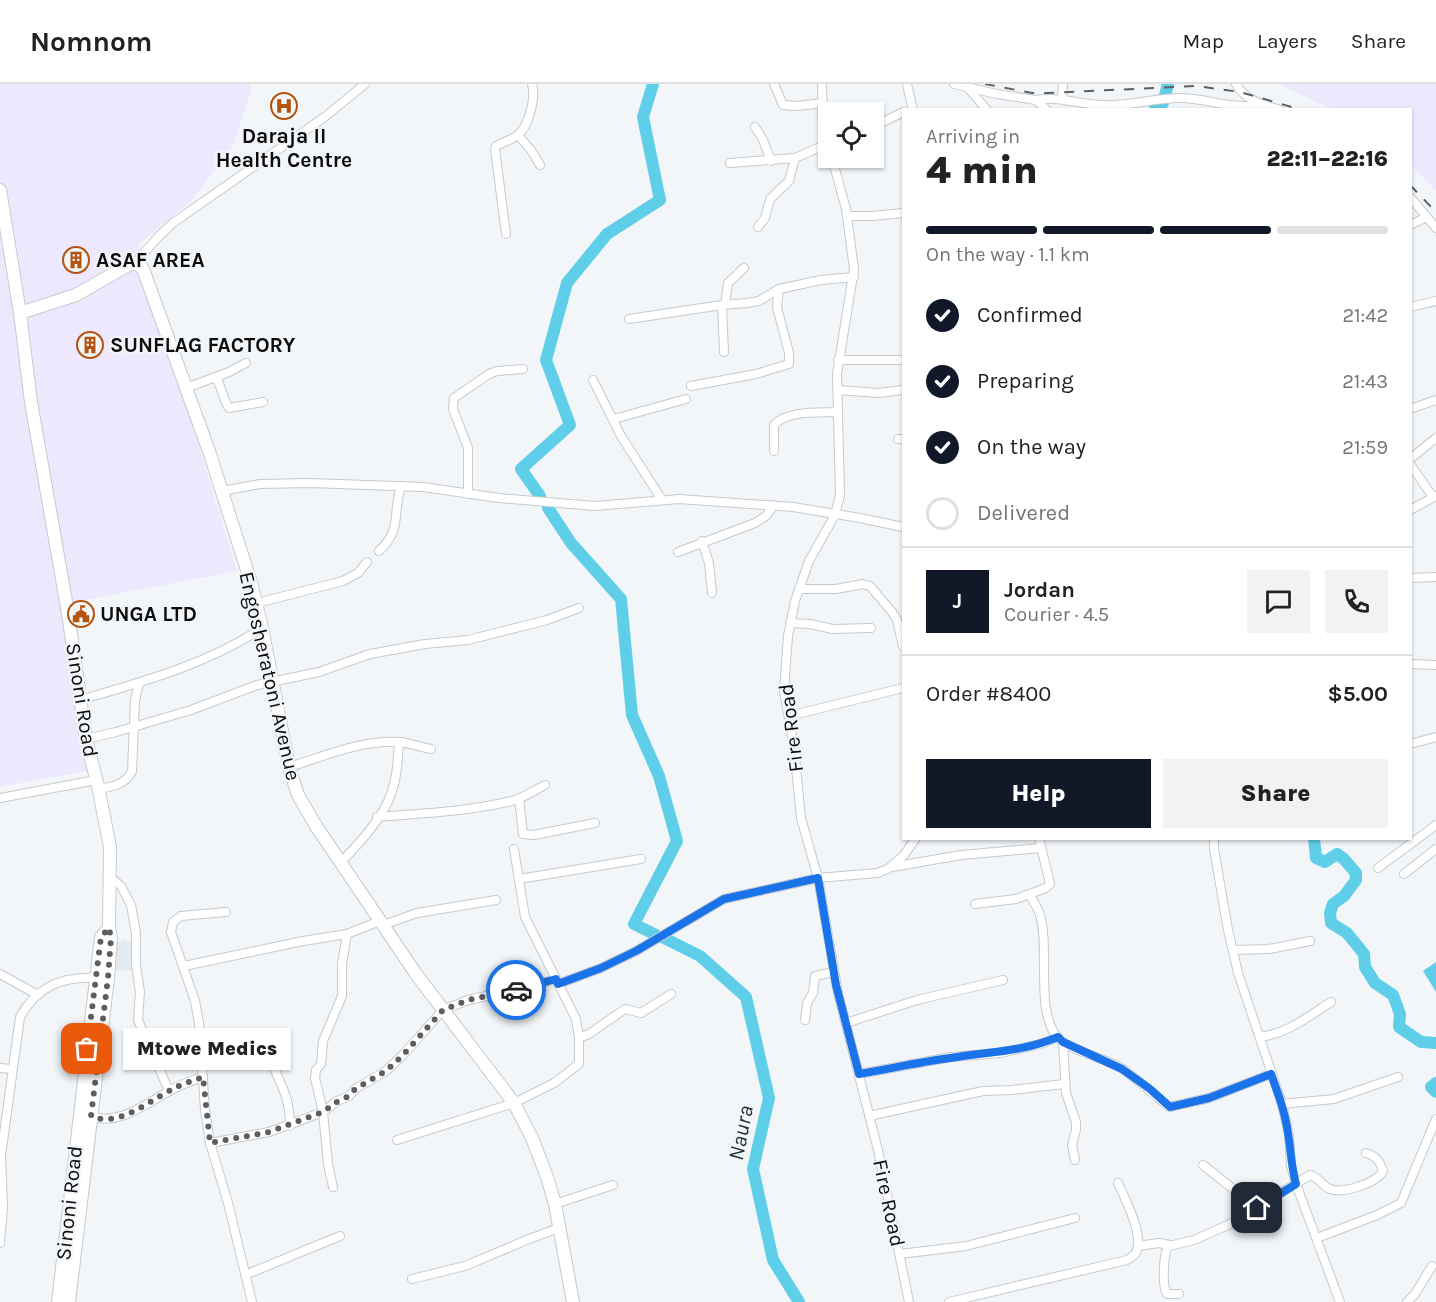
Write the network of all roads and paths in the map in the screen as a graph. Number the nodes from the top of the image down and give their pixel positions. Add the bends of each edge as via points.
1 (365, 84) edge
2 (532, 84) edge
3 (774, 84) edge
4 (822, 84) edge
5 (907, 84) edge
6 (954, 84) edge
7 (1063, 84) edge
8 (1236, 84) edge
9 (969, 88) junction
10 (1062, 99) junction
11 (1036, 100) junction
12 (823, 102) edge
13 (818, 104) edge
14 (1263, 104) junction
15 (912, 108) edge
16 (985, 108) edge
17 (1045, 108) edge
18 (1274, 108) edge
19 (902, 112) edge
20 (884, 122) edge
21 (755, 127) dead end
22 (518, 135) junction
23 (818, 149) edge
24 (795, 158) junction
25 (771, 161) junction
26 (730, 163) dead end
27 (540, 165) dead end
28 (835, 168) edge
29 (0, 190) edge
30 (1412, 199) edge
31 (902, 213) edge
32 (848, 216) junction
33 (1427, 218) junction
34 (1412, 224) edge
35 (758, 227) dead end
36 (1436, 228) edge
37 (4, 232) edge
38 (506, 234) dead end
39 (135, 263) junction
40 (744, 268) dead end
41 (854, 277) junction
42 (779, 289) junction
43 (1436, 301) edge
44 (723, 305) junction
45 (1412, 307) edge
46 (20, 313) junction
47 (629, 319) dead end
48 (724, 352) dead end
49 (838, 360) junction
50 (902, 360) edge
51 (246, 363) dead end
52 (523, 369) dead end
53 (216, 377) junction
54 (593, 380) dead end
55 (691, 386) dead end
56 (186, 388) junction
57 (838, 390) junction
58 (902, 390) edge
59 (686, 399) dead end
60 (1436, 400) edge
61 (263, 402) dead end
62 (1412, 408) edge
63 (838, 412) junction
64 (614, 419) junction
65 (1436, 438) edge
66 (774, 451) dead end
67 (1412, 457) edge
68 (1412, 467) edge
69 (401, 486) junction
70 (222, 491) junction
71 (468, 494) junction
72 (1435, 497) edge
73 (662, 500) junction
74 (774, 505) junction
75 (1412, 509) edge
76 (835, 515) junction
77 (902, 527) edge
78 (702, 541) junction
79 (379, 551) dead end
80 (678, 552) dead end
81 (367, 562) dead end
82 (1436, 577) edge
83 (1412, 578) edge
84 (799, 589) junction
85 (712, 593) dead end
86 (257, 603) junction
87 (579, 608) dead end
88 (790, 623) junction
89 (262, 628) junction
90 (871, 628) dead end
91 (902, 642) edge
92 (1412, 664) edge
93 (1436, 665) edge
94 (273, 681) junction
95 (139, 683) junction
96 (902, 687) edge
97 (80, 700) junction
98 (789, 716) junction
99 (135, 727) junction
100 (1436, 737) edge
101 (86, 739) junction
102 (399, 742) junction
103 (1412, 743) edge
104 (431, 750) dead end
105 (289, 767) junction
106 (97, 784) junction
107 (546, 785) dead end
108 (0, 798) edge
109 (519, 798) junction
110 (378, 817) junction
111 (595, 823) dead end
112 (1436, 825) edge
113 (914, 840) edge
114 (1214, 840) edge
115 (1040, 843) edge
116 (514, 849) dead end
117 (1436, 849) edge
118 (641, 859) dead end
119 (341, 862) junction
120 (891, 867) junction
121 (1378, 868) dead end
122 (1404, 874) dead end
123 (111, 878) junction
124 (818, 878) junction
125 (519, 879) junction
126 (1030, 895) junction
127 (496, 900) dead end
128 (975, 904) dead end
129 (226, 912) dead end
130 (381, 923) junction
131 (109, 928) junction
132 (347, 934) junction
133 (1310, 940) dead end
134 (1233, 950) junction
135 (184, 966) junction
136 (834, 972) junction
137 (0, 974) edge
138 (96, 978) junction
139 (1003, 980) dead end
140 (557, 981) junction
141 (671, 994) dead end
142 (38, 995) junction
143 (1331, 1002) dead end
144 (443, 1010) junction
145 (805, 1020) dead end
146 (846, 1023) junction
147 (1260, 1037) junction
148 (579, 1038) junction
149 (1060, 1040) junction
150 (268, 1053) dead end
151 (0, 1068) edge
152 (12, 1069) junction
153 (859, 1074) junction
154 (1271, 1074) junction
155 (203, 1077) junction
156 (1398, 1077) dead end
157 (1064, 1084) junction
158 (169, 1091) junction
159 (514, 1103) junction
160 (1282, 1104) junction
161 (323, 1112) junction
162 (91, 1116) junction
163 (869, 1116) junction
164 (1436, 1119) edge
165 (290, 1126) junction
166 (397, 1140) dead end
167 (210, 1143) junction
168 (1366, 1153) dead end
169 (1075, 1160) dead end
170 (1203, 1165) dead end
171 (1, 1172) edge
172 (1118, 1183) dead end
173 (1296, 1184) junction
174 (613, 1185) dead end
175 (333, 1187) dead end
176 (555, 1204) junction
177 (1257, 1208) junction
178 (1075, 1218) dead end
179 (559, 1228) junction
180 (340, 1236) dead end
181 (1317, 1238) junction
182 (0, 1242) edge
183 (1170, 1245) junction
184 (1138, 1246) junction
185 (900, 1254) junction
186 (1432, 1266) dead end
187 (245, 1275) junction
188 (412, 1279) dead end
189 (1179, 1294) dead end
190 (58, 1302) edge
191 (69, 1302) edge
192 (252, 1302) edge
193 (573, 1302) edge
194 (909, 1302) edge
195 (949, 1302) edge
196 (1340, 1302) edge
197 (1407, 1302) edge

1 - 39 street via 326,116 173,223
2 - 22 street via 534,100
3 - 13 street via 783,105
4 - 12 street
5 - 15 street
6 - 9 street
7 - 10 street
8 - 14 street via 1245,96
9 - 11 street
9 - 16 street
10 - 11 street
10 - 14 street via 1102,105 1181,98 1244,106
11 - 17 street
14 - 18 street
19 - 20 street
21 - 25 street
22 - 27 street
22 - 38 street via 495,149
23 - 24 street
24 - 25 street
24 - 35 street via 789,181 770,199
25 - 26 street
28 - 32 street, Fire Road
29 - 37 street, Sinoni Road
30 - 33 street
31 - 32 street
32 - 41 street, Fire Road
33 - 34 street
33 - 36 street
37 - 46 street, Sinoni Road
39 - 46 street via 76,295
39 - 56 street, Engosheratoni Avenue via 143,269
40 - 44 street via 728,283
41 - 42 street
41 - 49 street, Fire Road
42 - 44 street via 759,301
42 - 55 street via 777,307 789,364
43 - 45 street
44 - 47 street
44 - 48 street
46 - 97 street, Sinoni Road
49 - 50 street
49 - 57 street, Fire Road
51 - 53 street
52 - 71 street via 489,374 454,398 453,409 468,448
53 - 56 street
53 - 61 street via 227,407
54 - 64 street
56 - 70 street, Engosheratoni Avenue
57 - 58 street
57 - 63 street, Fire Road
59 - 64 street
60 - 62 street
63 - 66 street via 779,420 774,425
63 - 76 street, Fire Road via 840,485
64 - 73 street
65 - 67 street
68 - 72 street
69 - 70 street via 282,483
69 - 71 street
69 - 79 street via 394,534
70 - 86 street, Engosheratoni Avenue
71 - 73 street via 595,506
72 - 75 street
73 - 74 street
74 - 76 street
74 - 78 street via 755,523
76 - 77 street
76 - 84 street, Fire Road via 815,548
78 - 80 street
78 - 85 street
81 - 86 street via 358,573 343,581
82 - 83 street
84 - 88 street, Fire Road
84 - 91 street via 870,586 897,620
86 - 89 street, Engosheratoni Avenue
87 - 94 street via 474,639 380,652 319,672
88 - 90 street via 833,629
88 - 98 street, Fire Road via 784,680
89 - 94 street, Engosheratoni Avenue
89 - 95 street via 222,651
92 - 93 street
94 - 99 street
94 - 105 street, Engosheratoni Avenue
95 - 97 street
95 - 99 street
96 - 98 street
97 - 101 street, Sinoni Road
98 - 124 street, Fire Road via 801,818
99 - 101 street
99 - 106 street via 128,779 114,786
100 - 103 street
101 - 106 street, Sinoni Road
102 - 104 street
102 - 105 street via 361,745
102 - 110 street via 392,793
105 - 119 street, Engosheratoni Avenue via 303,805
106 - 108 street
106 - 123 street, Sinoni Road via 110,848
107 - 109 street
109 - 110 street via 454,812
109 - 111 street via 523,834
110 - 119 street
112 - 121 street
113 - 120 street
114 - 134 street
115 - 120 street
115 - 126 street via 1050,884
116 - 125 street
117 - 122 street
118 - 125 street
119 - 130 street, Engosheratoni Avenue
120 - 124 street via 877,873
123 - 131 street, Sinoni Road
123 - 158 street via 121,886 131,905 140,992 138,1020
124 - 136 street, Fire Road
124 - 140 street via 724,899 636,951 601,968
125 - 140 street via 525,916
126 - 128 street
126 - 149 street via 1040,916 1049,1019
127 - 130 street
129 - 135 street via 181,916 173,922 172,939
130 - 132 street
130 - 144 street, Engosheratoni Avenue
131 - 138 street, Sinoni Road via 101,937
131 - 162 street, Sinoni Road via 108,978
132 - 135 street
132 - 161 street via 342,996 323,1041 321,1064 316,1070
133 - 134 street via 1269,949
134 - 147 street
135 - 155 street via 197,1010
136 - 145 street via 815,976
136 - 146 street, Fire Road
137 - 142 street
138 - 142 street via 63,980
138 - 190 street, Sinoni Road
139 - 146 street via 917,1000
140 - 144 street via 468,1000
140 - 148 street via 576,1019
141 - 148 street via 641,1013 625,1009
142 - 152 street via 20,1017
143 - 147 street via 1289,1029
144 - 159 street, Engosheratoni Avenue
144 - 161 street via 386,1071
146 - 153 street, Fire Road
147 - 154 street
148 - 159 street via 579,1065
149 - 153 street
149 - 154 street via 1122,1069 1170,1107 1209,1098
149 - 157 street
150 - 165 street via 287,1096
151 - 152 street
152 - 171 street
153 - 163 street, Fire Road
154 - 160 street
155 - 158 street
155 - 167 street
156 - 160 street via 1334,1099
157 - 163 street via 982,1091
157 - 169 street via 1076,1122 1072,1145
158 - 162 street via 116,1118
159 - 166 street
159 - 176 street, Engosheratoni Avenue via 537,1150
160 - 173 street
161 - 165 street
161 - 175 street
162 - 191 street, Sinoni Road
163 - 185 street, Fire Road
164 - 181 street via 1401,1203
165 - 167 street
167 - 187 street
168 - 173 street via 1378,1159 1383,1171 1368,1182 1333,1190 1310,1175
170 - 177 street
171 - 182 street
172 - 184 street via 1138,1233
173 - 177 street
173 - 181 street
174 - 176 street
176 - 179 street, Engosheratoni Avenue
177 - 183 street via 1209,1234
178 - 185 street via 966,1246
179 - 188 street via 465,1266
179 - 193 street, Engosheratoni Avenue
180 - 187 street
181 - 196 street
183 - 184 street
183 - 189 street via 1165,1252 1163,1288 1167,1294
184 - 195 street via 1127,1260
185 - 194 street, Fire Road
186 - 197 street
187 - 192 street

